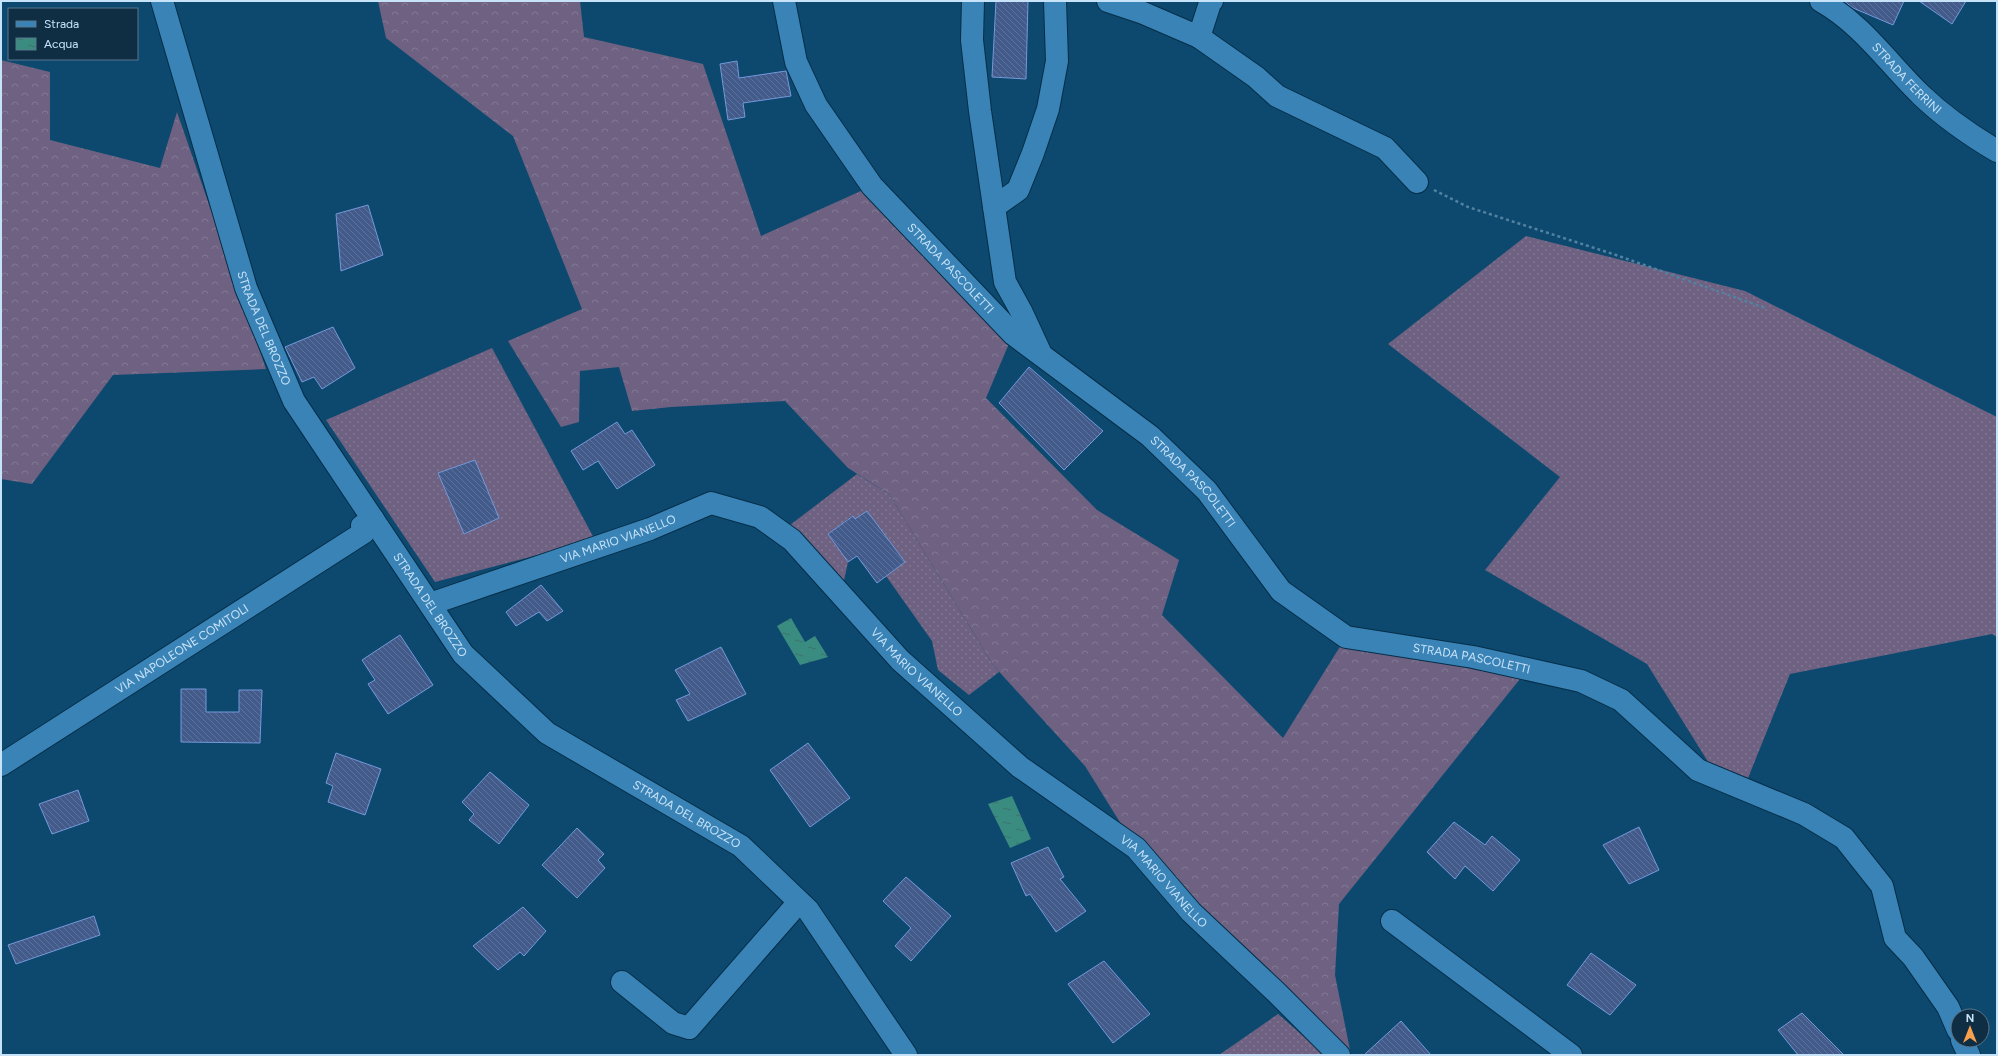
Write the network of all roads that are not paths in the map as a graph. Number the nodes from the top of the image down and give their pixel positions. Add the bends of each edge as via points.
1 (162, 1) edge
2 (784, 1) edge
3 (973, 1) edge
4 (1055, 1) edge
5 (1108, 1) edge
6 (1212, 1) edge
7 (1821, 1) edge
8 (1199, 37) junction
9 (1997, 151) edge
10 (1417, 182) road end
11 (994, 207) junction
12 (1042, 355) junction
13 (368, 526) junction
14 (430, 604) junction
15 (1, 765) edge
16 (799, 902) junction
17 (1392, 921) dead end
18 (622, 982) dead end
19 (1950, 1012) edge
20 (906, 1055) edge
21 (1339, 1055) edge
22 (1571, 1055) edge

1 - 13 street, STRADA DEL BROZZO via 246,288 294,401
2 - 12 street, STRADA PASCOLETTI via 796,62 816,105 872,186 1013,334
3 - 11 street via 972,40
4 - 11 street via 1057,61 1048,109 1018,190
5 - 8 street
6 - 8 street
7 - 9 street, STRADA FERRINI via 1865,34 1921,95 1969,134
8 - 10 street via 1256,76 1277,96 1385,148
11 - 12 street via 1005,282
12 - 19 street, STRADA PASCOLETTI via 1150,436 1207,491 1281,591 1346,637 1473,657 1581,682 1621,700 1698,770 1804,814 1844,838 1882,886 1895,938 1913,957
13 - 14 street, STRADA DEL BROZZO
13 - 15 street, VIA NAPOLEONE COMITOLI
14 - 16 street, STRADA DEL BROZZO via 463,654 547,733 741,846
14 - 21 street, VIA MARIO VIANELLO via 650,529 711,503 760,517 792,540 900,660 1015,761 1136,848 1191,912
16 - 18 street via 689,1028 674,1023
16 - 20 street, STRADA DEL BROZZO via 808,910
17 - 22 street

